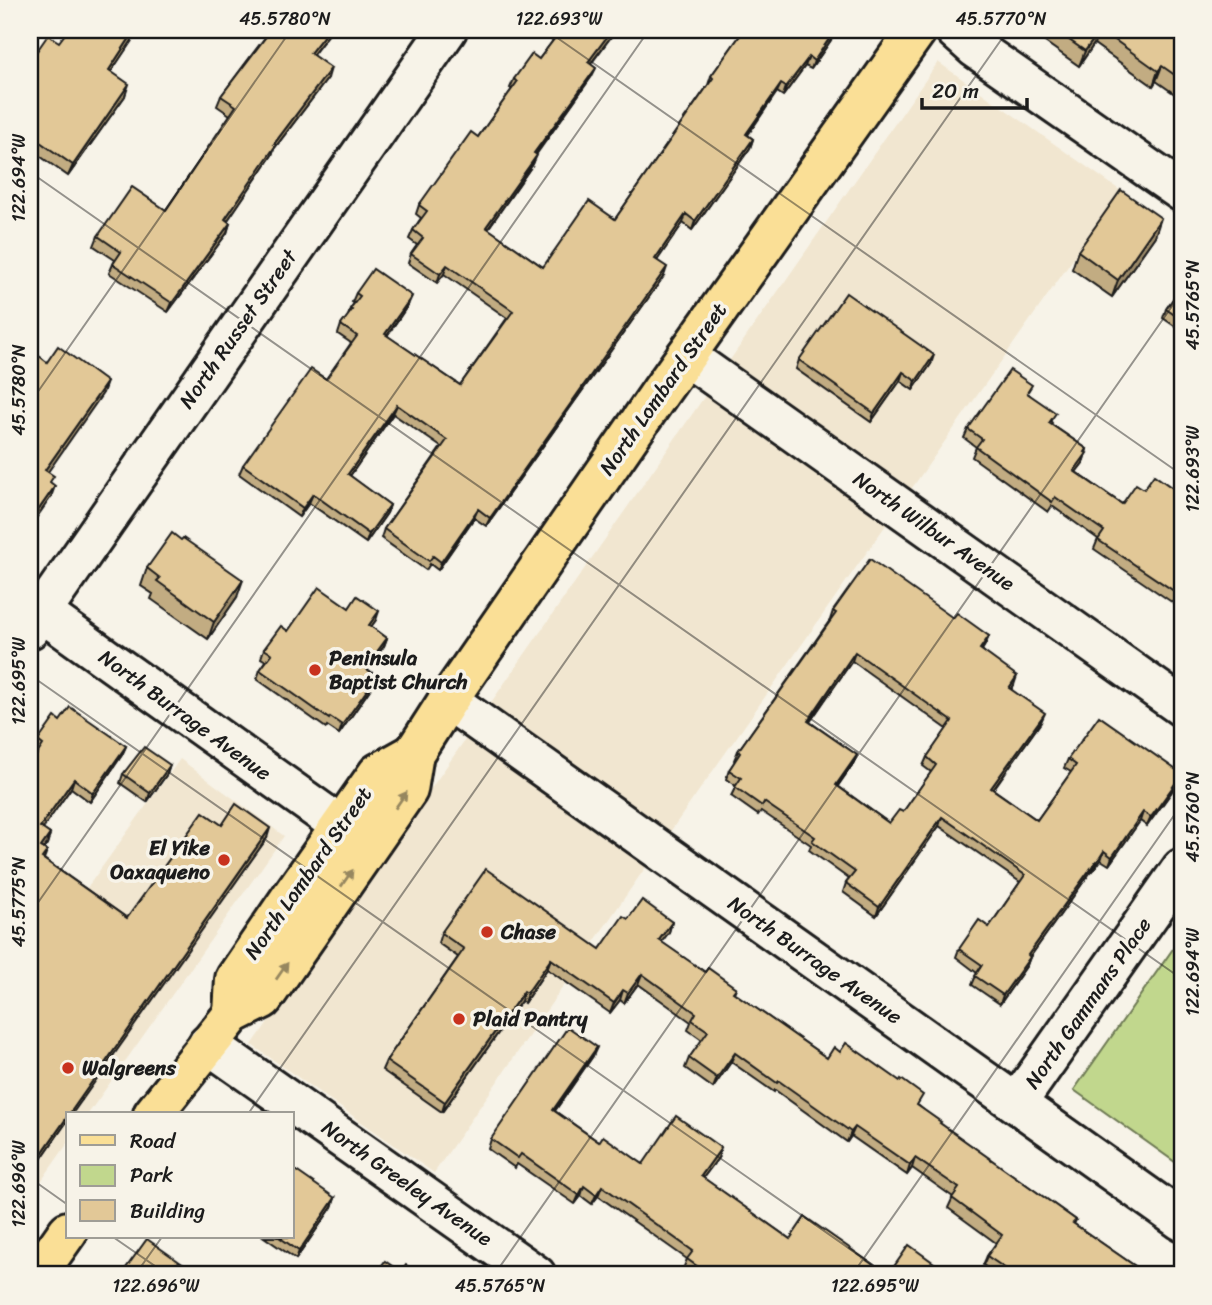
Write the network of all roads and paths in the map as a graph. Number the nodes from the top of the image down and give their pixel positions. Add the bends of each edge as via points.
1 (447, 30) edge
2 (917, 30) edge
3 (955, 30) edge
4 (1182, 192) edge
5 (686, 356) junction
6 (34, 615) edge
7 (448, 700) junction
8 (1182, 707) edge
9 (414, 753) junction
10 (341, 826) junction
11 (1182, 868) edge
12 (233, 1014) junction
13 (208, 1044) junction
14 (1017, 1103) junction
15 (155, 1112) edge
16 (1182, 1221) edge
17 (66, 1234) edge
18 (37, 1275) edge
19 (536, 1275) edge

1 - 6 street, North Russet Street
2 - 5 main road, North Lombard Street
3 - 4 street
5 - 7 main road, North Lombard Street
5 - 8 street, North Wilbur Avenue
6 - 10 street, North Burrage Avenue
7 - 9 main road, North Lombard Street
7 - 14 street, North Burrage Avenue
9 - 10 main road, North Lombard Street via 378,773
12 -> 9 main road, North Lombard Street via 263,999 408,790
10 - 12 main road, North Lombard Street via 235,979
11 - 14 street, North Gammans Place
12 - 13 main road, North Lombard Street
13 - 15 main road, North Lombard Street
13 - 19 street, North Greeley Avenue
14 - 16 street, North Burrage Avenue
17 - 18 main road

